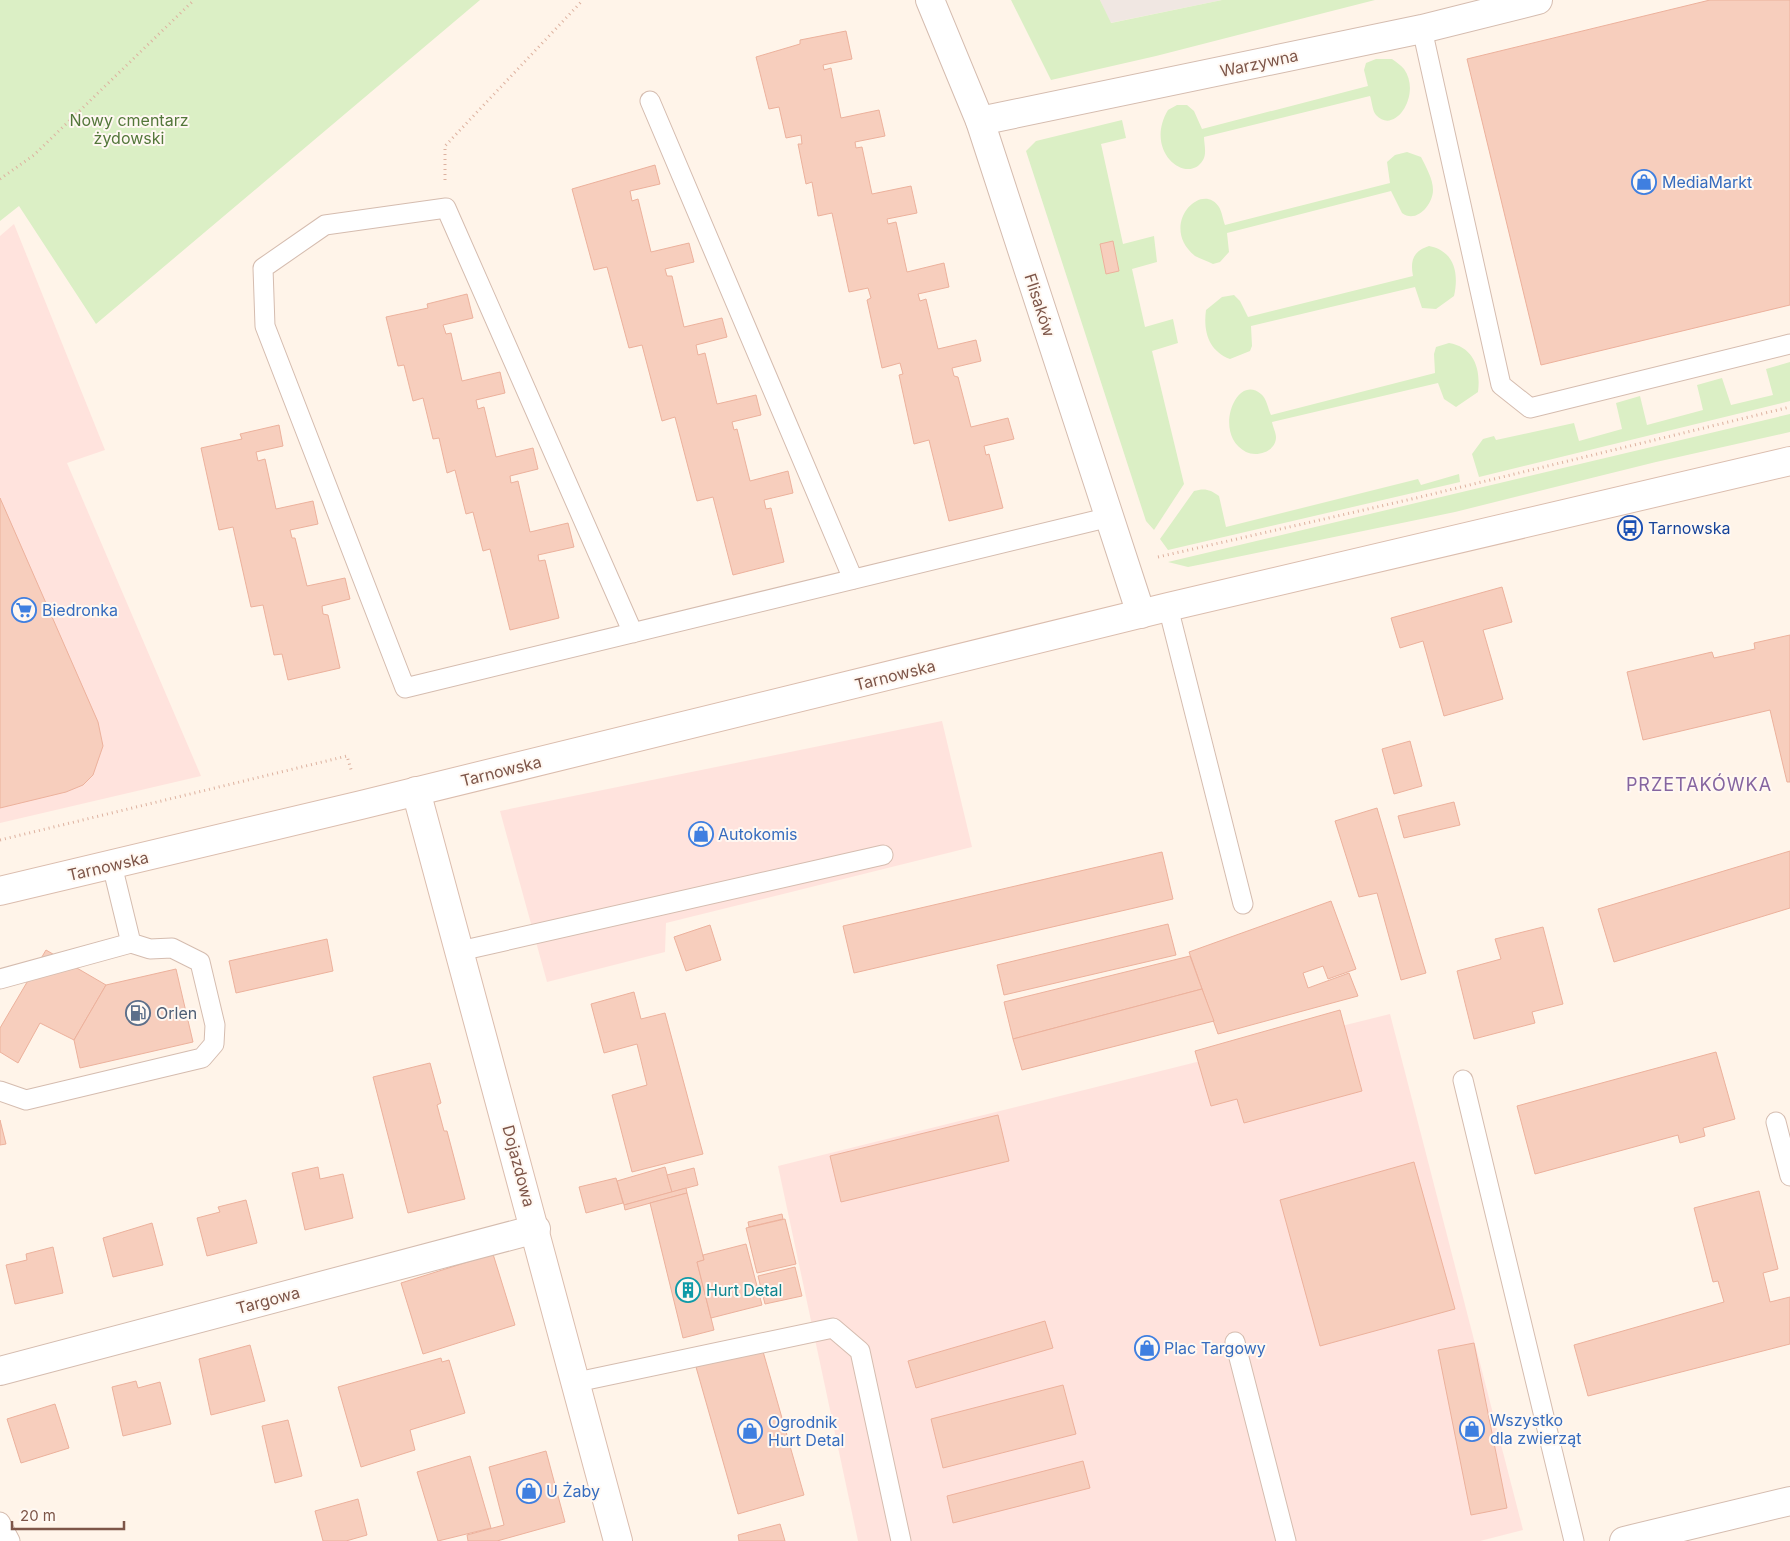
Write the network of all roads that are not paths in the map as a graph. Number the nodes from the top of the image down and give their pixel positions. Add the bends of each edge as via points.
1 (930, 0) edge
2 (1538, 0) edge
3 (1422, 29) junction
4 (650, 101) dead end
5 (980, 121) junction
6 (1790, 344) edge
7 (1790, 461) edge
8 (1110, 517) junction
9 (853, 579) junction
10 (1168, 607) junction
11 (1141, 614) junction
12 (633, 633) junction
13 (416, 791) junction
14 (883, 855) dead end
15 (112, 864) junction
16 (0, 891) edge
17 (1243, 904) dead end
18 (131, 943) junction
19 (460, 952) junction
20 (0, 979) edge
21 (1463, 1080) dead end
22 (0, 1091) edge
23 (1776, 1122) dead end
24 (1790, 1176) edge
25 (536, 1229) junction
26 (1234, 1342) dead end
27 (0, 1370) edge
28 (576, 1382) junction
29 (1790, 1501) edge
30 (0, 1522) edge
31 (10, 1541) edge
32 (618, 1541) edge
33 (901, 1541) edge
34 (1286, 1541) edge
35 (1574, 1541) edge
36 (1624, 1541) edge

1 - 5 street, Flisaków
2 - 3 street, Warzywna
3 - 5 street, Warzywna
3 - 6 lane via 1501,385 1530,408
4 - 9 lane
5 - 8 street, Flisaków
7 - 10 street, Tarnowska
8 - 9 lane
8 - 11 street, Flisaków
9 - 12 lane
10 - 11 street, Tarnowska
10 - 17 lane
11 - 13 street, Tarnowska
12 - 12 lane via 405,688 265,326 263,268 325,225 446,208
13 - 15 street, Tarnowska
13 - 19 street, Dojazdowa
14 - 19 lane
15 - 16 street, Tarnowska
15 - 18 lane
18 - 20 lane
18 - 22 lane via 150,949 172,948 200,962 215,1026 214,1044 202,1058 26,1100
19 - 25 street, Dojazdowa
21 - 35 lane
23 - 24 lane
25 - 27 street, Targowa
25 - 28 street, Dojazdowa
26 - 34 lane
28 - 32 street, Dojazdowa
28 - 33 lane via 833,1328 860,1352
29 - 36 street
30 - 31 lane

